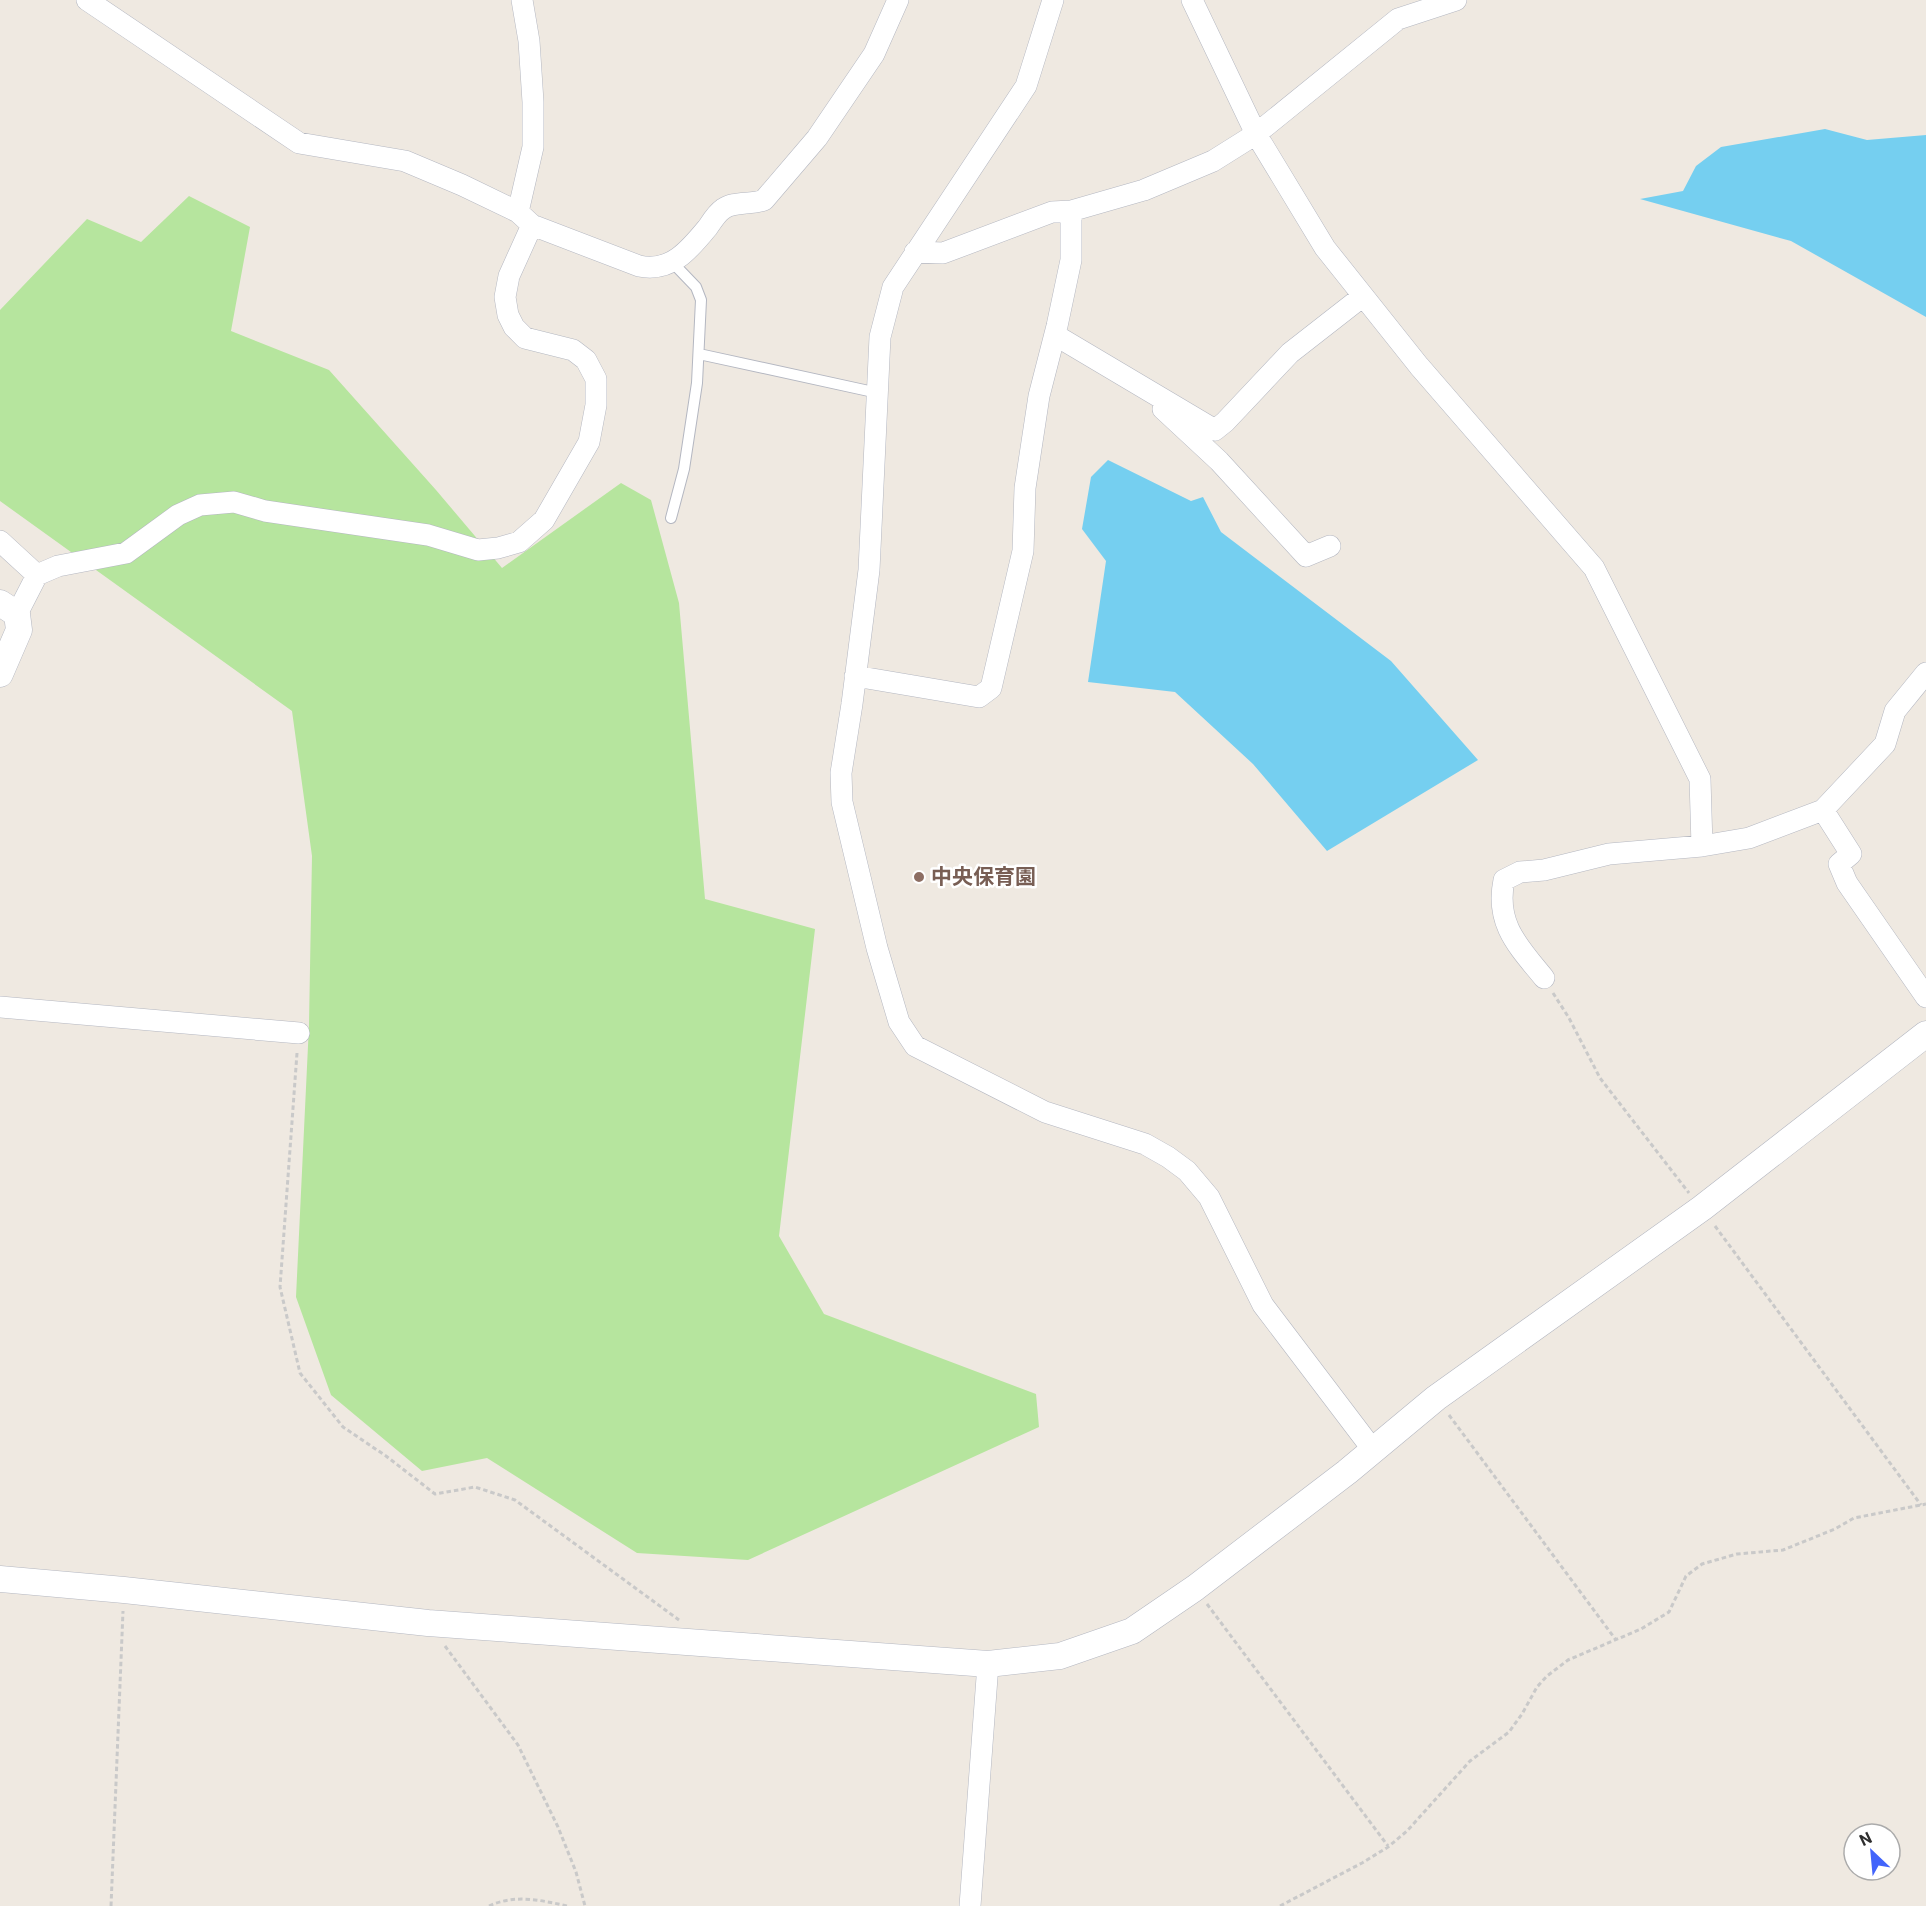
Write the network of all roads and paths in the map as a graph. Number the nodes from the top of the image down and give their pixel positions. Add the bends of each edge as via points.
1 (87, 0) edge
2 (522, 0) edge
3 (898, 0) edge
4 (1053, 0) edge
5 (1192, 0) edge
6 (1456, 0) edge
7 (1256, 134) junction
8 (1071, 211) junction
9 (525, 218) junction
10 (915, 252) junction
11 (672, 262) junction
12 (1364, 296) junction
13 (1055, 335) junction
14 (699, 354) junction
15 (1145, 388) junction
16 (878, 393) junction
17 (671, 518) dead end
18 (0, 542) edge
19 (1330, 546) dead end
20 (36, 575) junction
21 (9, 609) edge
22 (1926, 673) edge
23 (0, 674) edge
24 (855, 676) junction
25 (1823, 810) junction
26 (1702, 846) junction
27 (1544, 978) joint
28 (1926, 997) edge
29 (0, 1007) edge
30 (299, 1033) joint
31 (1926, 1034) edge
32 (1702, 1208) junction
33 (1437, 1398) junction
34 (1373, 1450) junction
35 (1926, 1504) edge
36 (1921, 1505) junction
37 (0, 1579) edge
38 (1195, 1588) junction
39 (124, 1590) junction
40 (428, 1623) junction
41 (685, 1624) dead end
42 (1616, 1641) junction
43 (988, 1664) junction
44 (1388, 1847) junction
45 (111, 1906) edge
46 (489, 1906) edge
47 (567, 1906) edge
48 (585, 1906) edge
49 (969, 1906) edge
50 (1280, 1906) edge

1 - 9 street via 299,143 405,161
2 - 9 street via 534,102
3 - 11 street via 874,54 817,138 778,184 764,200 721,210 691,247
4 - 10 street via 1026,86
5 - 7 street
6 - 7 street via 1398,19
7 - 8 street via 1213,161 1144,190
7 - 12 street via 1326,248
8 - 10 street via 1052,212 943,253
8 - 13 street via 1071,260
9 - 11 street via 639,266 652,269
9 - 20 street via 504,297 508,315 525,338 573,350 586,360 596,379 596,405 589,442 544,520 519,542 478,550 428,535 265,511 234,502 200,505 178,515 126,553
10 - 16 street via 893,287 880,337
11 - 14 lane via 696,287 701,300
12 - 15 street via 1290,353 1215,430
12 - 26 street via 1419,366 1594,568 1700,779
13 - 15 street
13 - 24 street via 1025,488 1023,551 991,688 979,697
14 - 16 lane
14 - 17 lane via 684,469
15 - 19 street via 1219,460 1306,556
16 - 24 street via 869,570
18 - 20 street
20 - 21 street
21 - 23 street via 19,630
22 - 25 street via 1895,711 1885,744
24 - 34 street via 841,772 842,801 899,1022 915,1046 1046,1112 1145,1144 1187,1171 1209,1197 1263,1305
25 - 26 street via 1749,838
25 - 28 street via 1851,854 1839,864 1847,883
26 - 27 street via 1609,854 1520,872 1504,880 1502,912 1513,940
27 - 32 path via 1600,1078
29 - 30 street
30 - 41 path via 280,1287 300,1373 343,1427 435,1494 475,1487 515,1500
31 - 32 street
32 - 33 street
32 - 36 path
33 - 34 street
33 - 42 path
34 - 38 street
35 - 36 path
36 - 42 path via 1854,1518 1783,1550 1737,1554 1702,1564 1686,1576 1670,1612
37 - 39 street
38 - 43 street via 1132,1631 1060,1656
38 - 44 path
39 - 40 street
39 - 45 path
40 - 43 street
40 - 48 path via 518,1745 558,1827
42 - 44 path via 1568,1660 1547,1676 1509,1732 1470,1761
43 - 49 street
44 - 50 path
46 - 47 path via 524,1898

